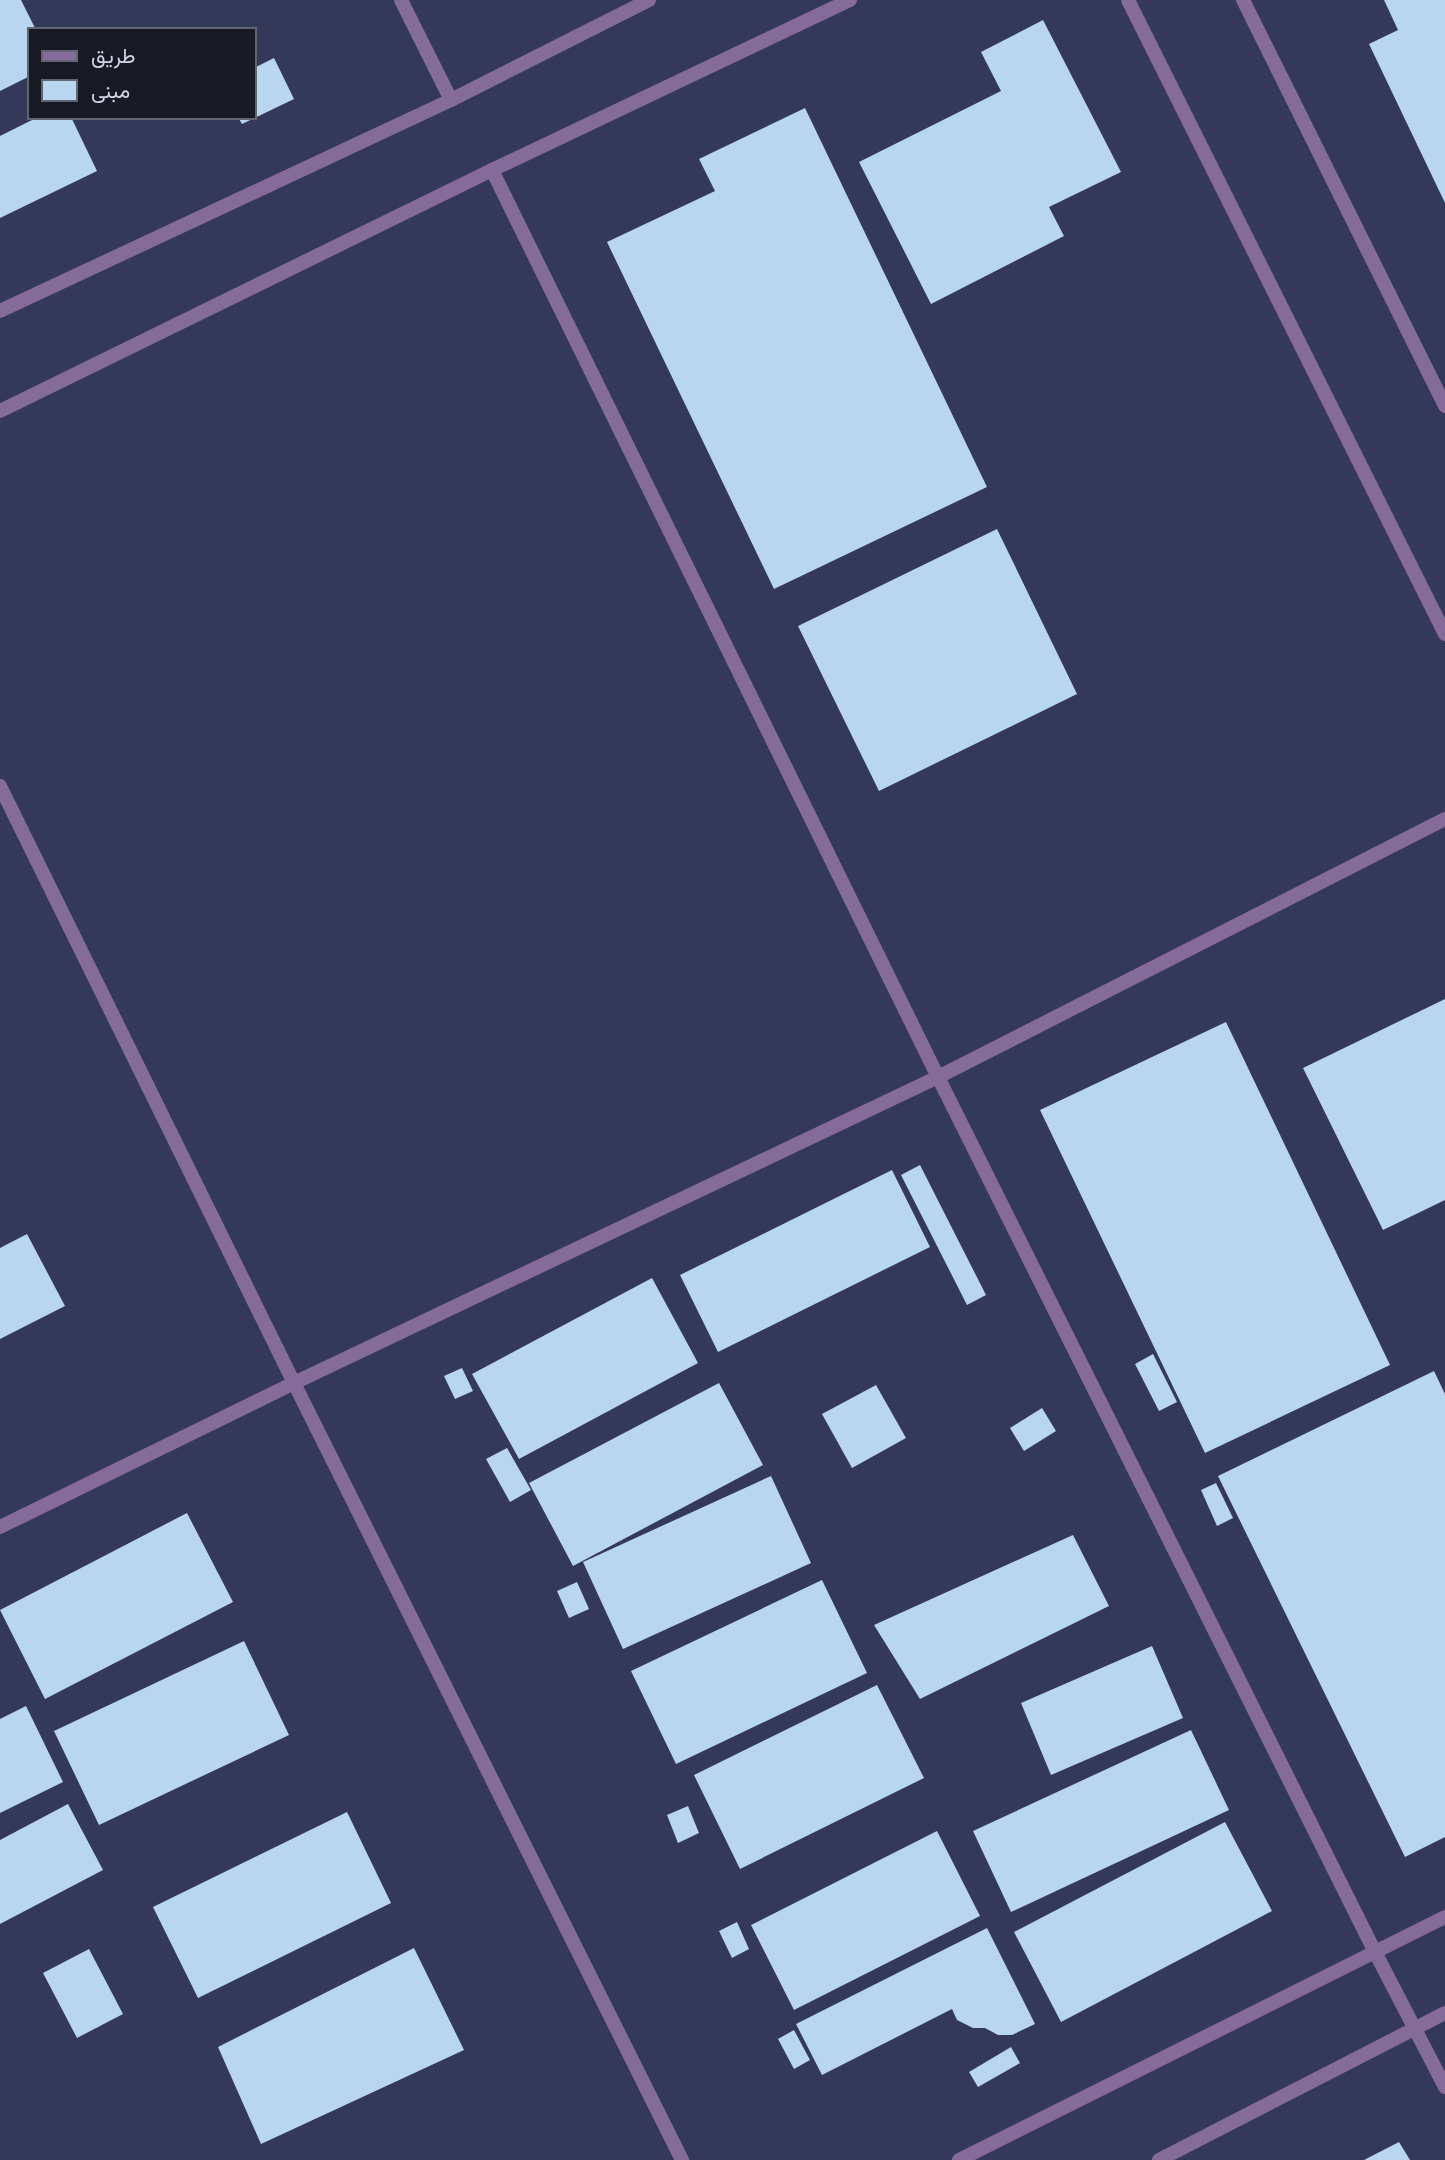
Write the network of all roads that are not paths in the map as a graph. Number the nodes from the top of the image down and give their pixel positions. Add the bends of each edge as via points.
1 (401, 0) edge
2 (649, 0) edge
3 (850, 0) edge
4 (1128, 0) edge
5 (1242, 0) edge
6 (451, 100) junction
7 (492, 170) junction
8 (0, 311) edge
9 (1445, 406) edge
10 (0, 411) edge
11 (1445, 634) edge
12 (0, 786) edge
13 (1445, 819) edge
14 (938, 1077) junction
15 (294, 1383) junction
16 (0, 1527) edge
17 (1445, 1917) edge
18 (1375, 1952) junction
19 (1445, 2013) edge
20 (1416, 2028) junction
21 (1445, 2087) edge
22 (681, 2160) edge
23 (959, 2160) edge
24 (1159, 2160) edge

1 - 6 street
2 - 6 street
3 - 7 street
4 - 11 street
5 - 9 street
6 - 8 street
7 - 10 street
7 - 14 street
12 - 15 street
13 - 14 street
14 - 15 street
14 - 18 street
15 - 16 street
15 - 22 street
17 - 18 street
18 - 20 street
18 - 23 street
19 - 20 street
20 - 21 street
20 - 24 street

